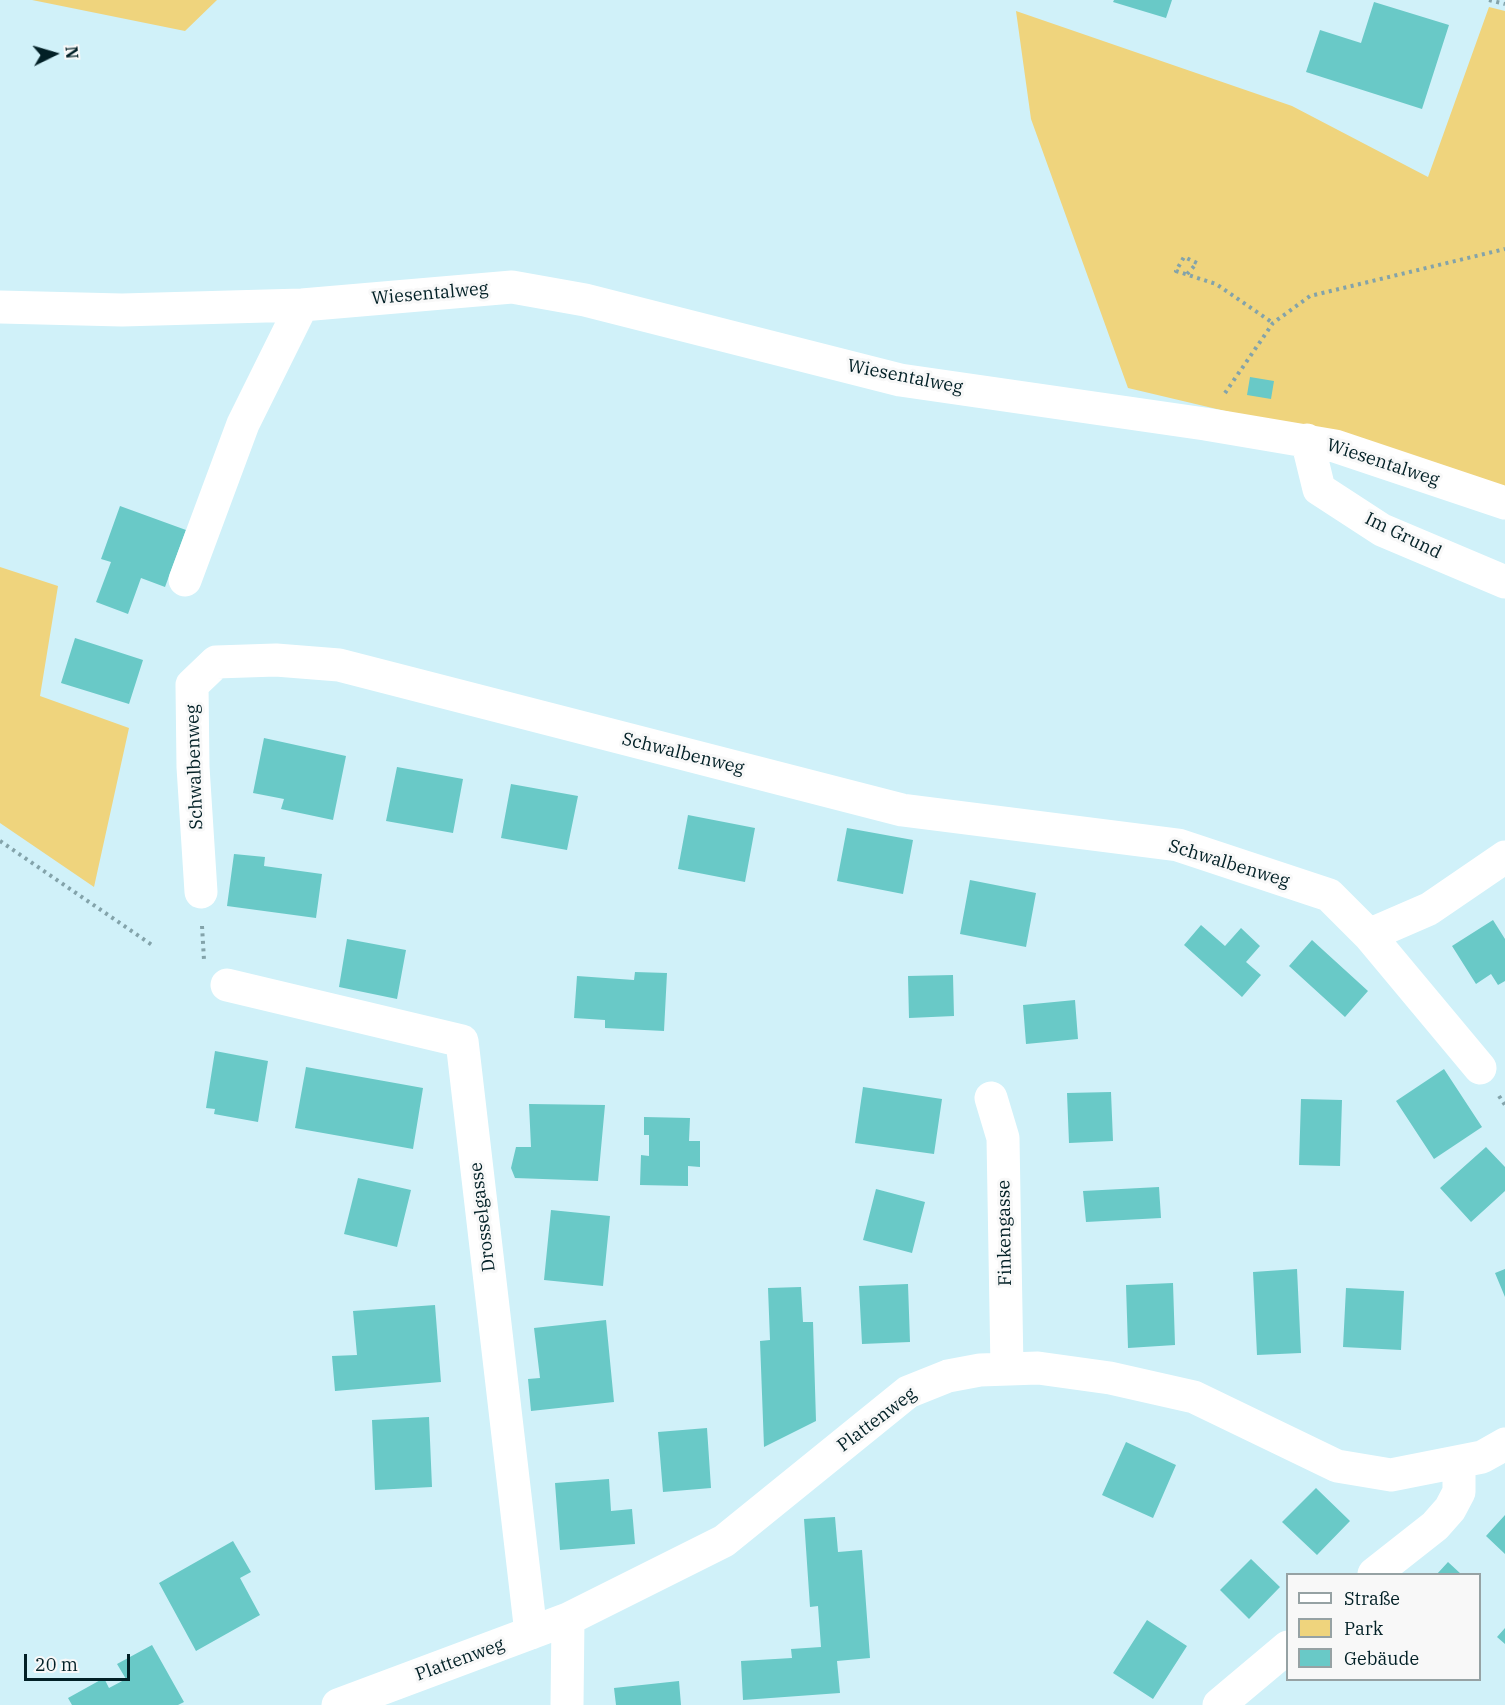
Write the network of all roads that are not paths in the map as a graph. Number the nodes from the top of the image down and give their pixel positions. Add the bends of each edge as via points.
1 (302, 306) junction
2 (0, 307) edge
3 (1307, 440) junction
4 (1505, 503) edge
5 (185, 580) dead end
6 (1505, 582) edge
7 (1505, 857) edge
8 (201, 892) road end
9 (1369, 935) junction
10 (227, 985) road end
11 (1480, 1068) dead end
12 (991, 1098) dead end
13 (1007, 1369) junction
14 (1505, 1444) edge
15 (1459, 1464) junction
16 (1376, 1573) edge
17 (568, 1619) junction
18 (531, 1633) junction
19 (1286, 1648) edge
20 (338, 1705) edge
21 (567, 1705) edge
22 (1219, 1705) edge

1 - 2 street, Wiesentalweg via 122,310
1 - 3 street, Wiesentalweg via 512,287 585,300 900,380
1 - 5 street via 243,424
3 - 4 street, Wiesentalweg
3 - 6 street, Im Grund via 1319,489 1382,530
7 - 9 street via 1429,909
8 - 9 street, Schwalbenweg via 192,685 216,662 276,660 339,665 902,810 1178,845 1329,895
9 - 11 street, Schwalbenweg
10 - 18 street, Drosselgasse via 462,1041
12 - 13 street, Finkengasse via 1003,1138
13 - 15 street, Plattenweg via 1038,1368 1110,1378 1194,1397 1337,1466 1390,1475
13 - 17 street, Plattenweg via 948,1376 908,1392 724,1541
14 - 15 street, Plattenweg
15 - 16 street via 1459,1492 1450,1509
17 - 18 street, Plattenweg
17 - 21 street
18 - 20 street, Plattenweg
19 - 22 street

